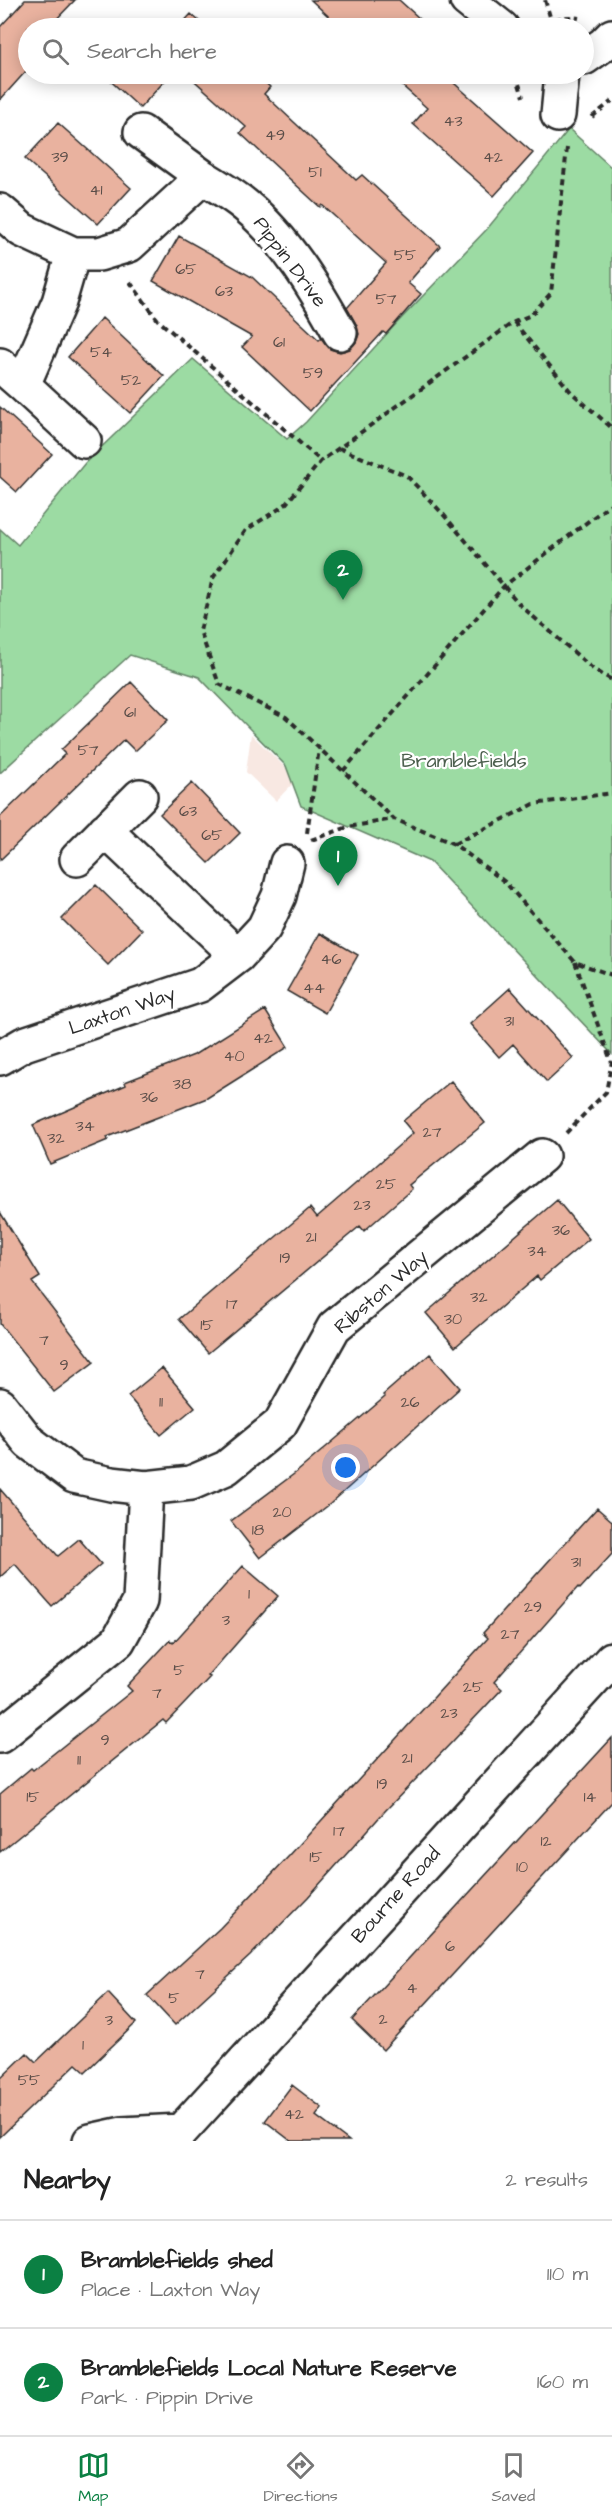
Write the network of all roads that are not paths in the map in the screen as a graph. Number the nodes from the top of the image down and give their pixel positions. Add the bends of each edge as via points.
1 (466, 0) edge
2 (489, 18) edge
3 (612, 36) edge
4 (594, 52) edge
5 (561, 84) edge
6 (558, 114) road end
7 (141, 132) dead end
8 (203, 177) junction
9 (0, 211) edge
10 (73, 254) junction
11 (340, 333) dead end
12 (11, 375) edge
13 (84, 441) dead end
14 (140, 796) dead end
15 (105, 830) junction
16 (77, 858) dead end
17 (286, 863) dead end
18 (238, 956) junction
19 (0, 1058) edge
20 (542, 1156) road end
21 (2, 1412) edge
22 (146, 1488) junction
23 (612, 1659) edge
24 (0, 1736) edge
25 (184, 2136) edge
26 (90, 2141) edge

1 - 2 street
3 - 4 street
5 - 6 street
7 - 8 street, Pippin Drive
8 - 10 street via 129,245 99,254
8 - 11 street, Pippin Drive via 246,206 279,240
9 - 10 street via 22,230
10 - 12 street via 59,302
12 - 13 street
14 - 15 street
15 - 16 street
15 - 18 street
17 - 18 street, Laxton Way via 279,896 264,928
18 - 19 street, Laxton Way via 200,985 24,1044
20 - 22 street, Ribston Way via 334,1327 280,1424 226,1468 191,1483
21 - 22 street, Ribston Way via 29,1442 74,1476
22 - 24 street via 140,1601 118,1641
23 - 25 street, Bourne Road
25 - 26 street via 122,2134

